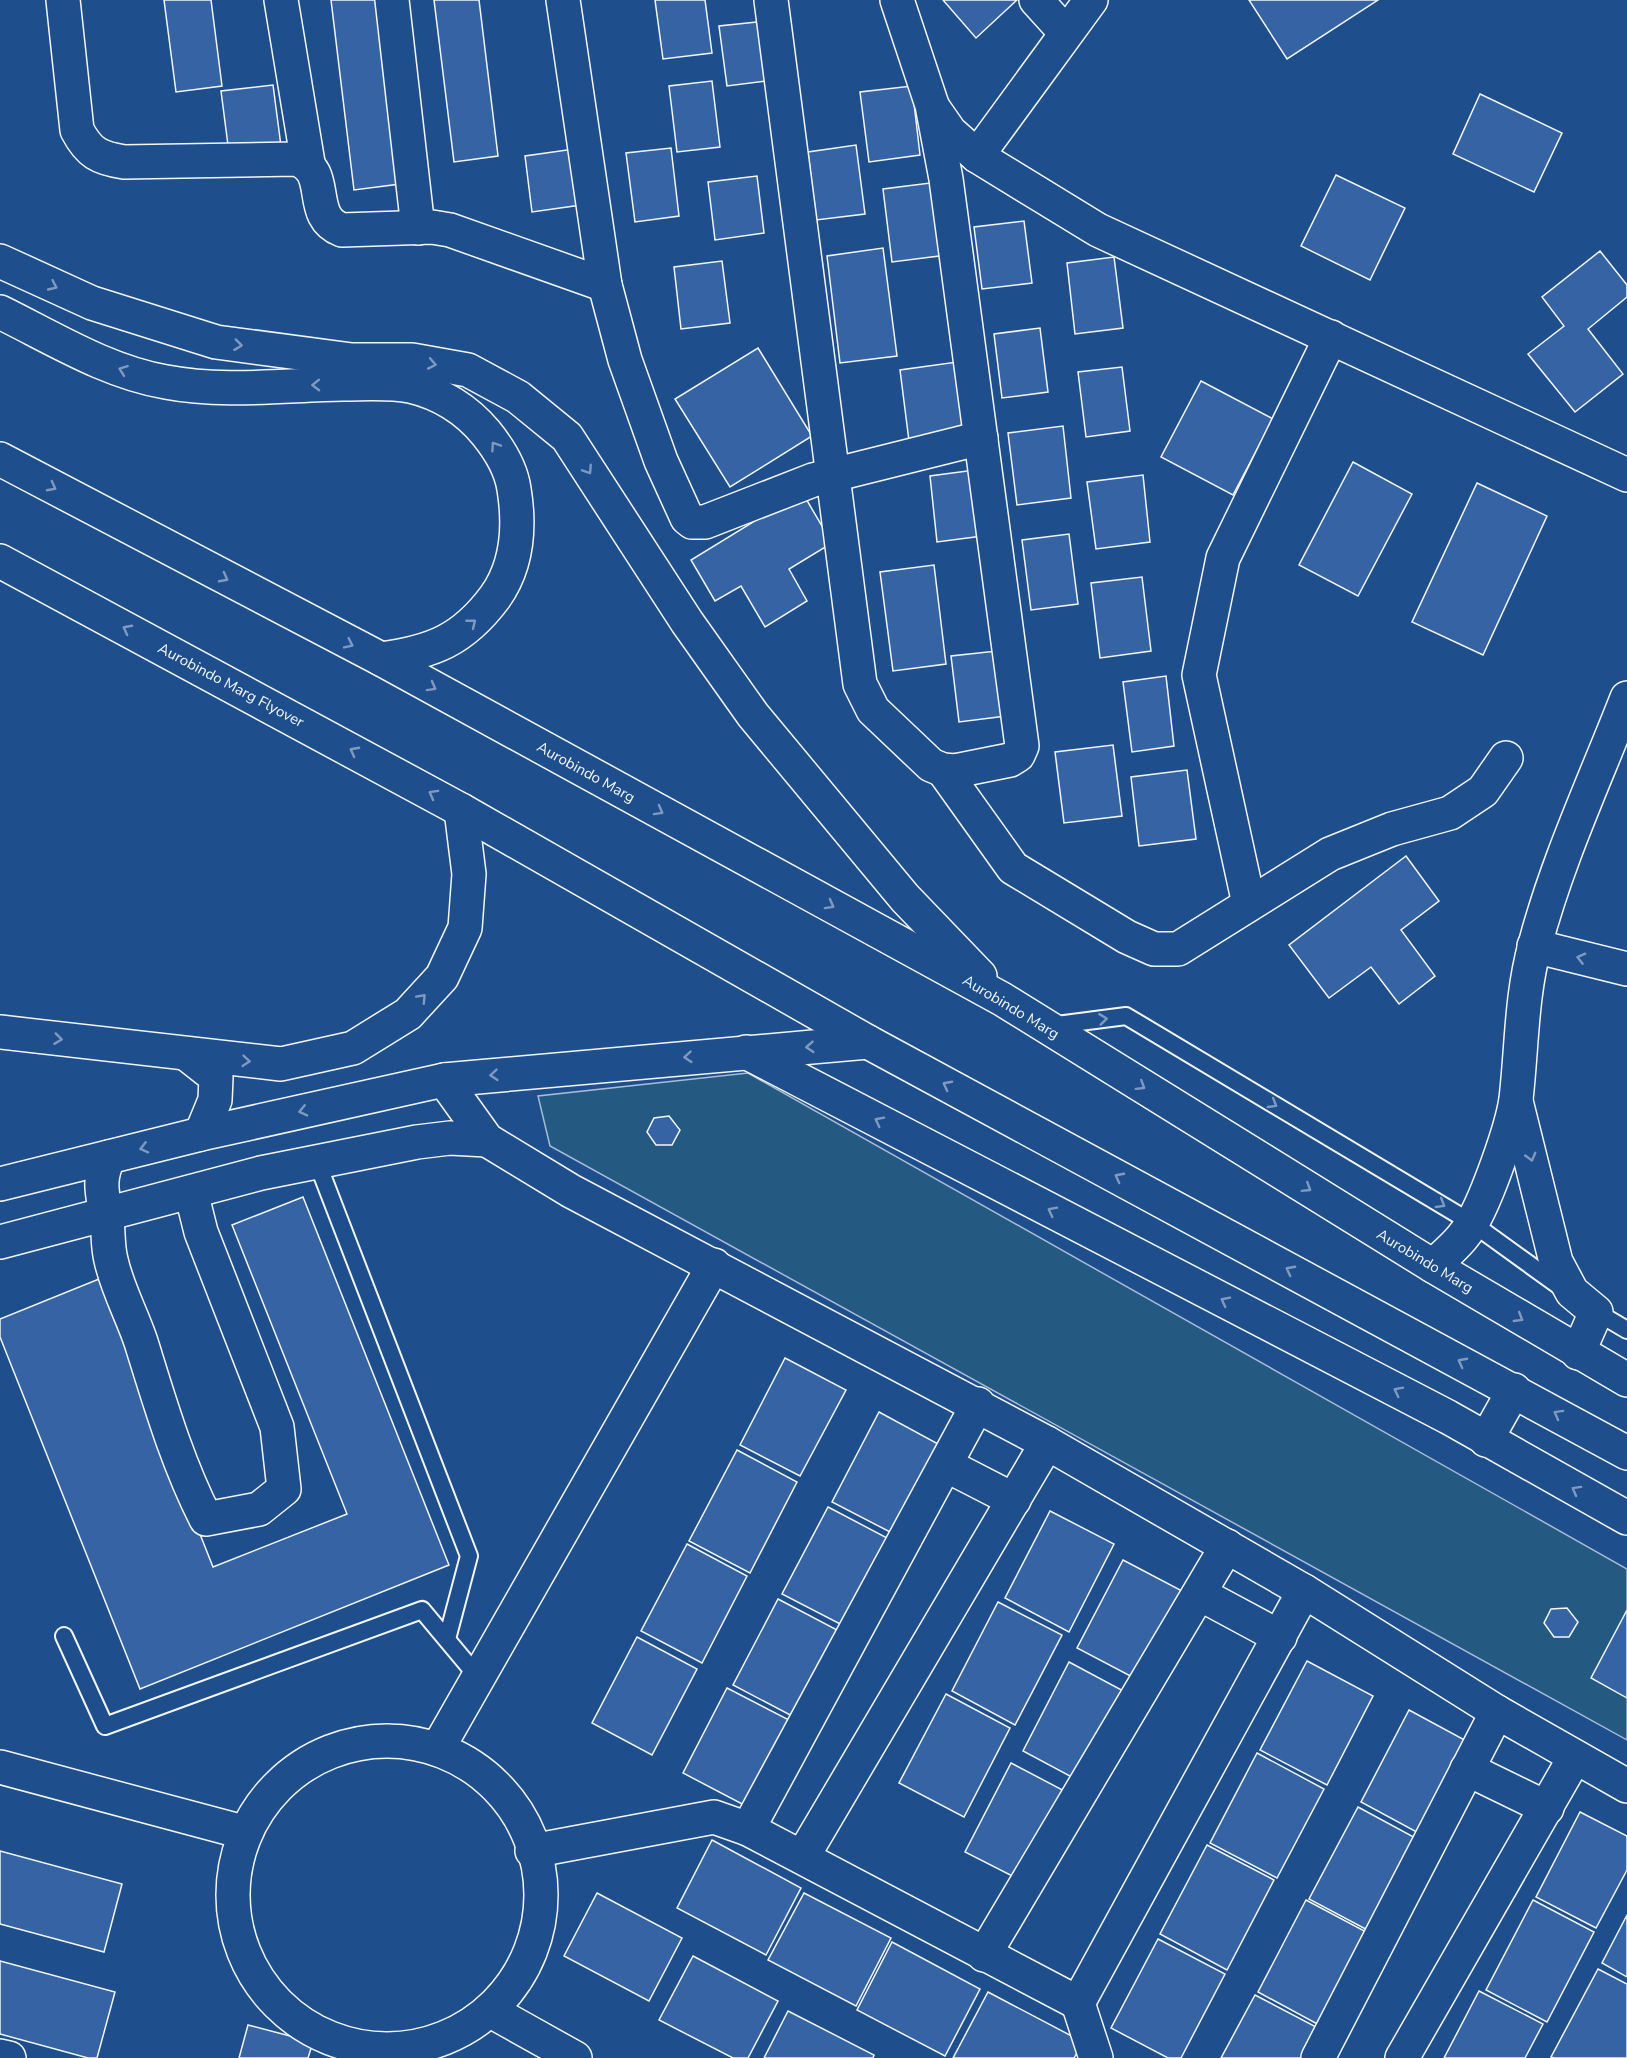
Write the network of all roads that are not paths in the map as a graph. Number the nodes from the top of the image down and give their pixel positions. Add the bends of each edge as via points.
1 (63, 0) edge
2 (281, 0) edge
3 (392, 0) edge
4 (563, 0) edge
5 (771, 0) edge
6 (897, 0) edge
7 (1036, 0) edge
8 (1090, 0) edge
9 (1065, 32) junction
10 (932, 105) junction
11 (977, 156) junction
12 (308, 163) junction
13 (418, 228) junction
14 (0, 261) edge
15 (606, 285) junction
16 (0, 312) edge
17 (1331, 337) junction
18 (981, 438) junction
19 (0, 459) edge
20 (831, 475) junction
21 (1627, 475) edge
22 (0, 561) edge
23 (381, 659) junction
24 (1627, 698) edge
25 (1506, 758) dead end
26 (943, 771) junction
27 (461, 810) junction
28 (1249, 904) junction
29 (1534, 946) junction
30 (1627, 969) edge
31 (1002, 999) junction
32 (1045, 1026) junction
33 (0, 1032) edge
34 (868, 1042) junction
35 (746, 1052) junction
36 (188, 1055) junction
37 (444, 1080) junction
38 (1516, 1101) junction
39 (201, 1134) junction
40 (487, 1140) junction
41 (110, 1157) junction
42 (317, 1162) junction
43 (0, 1184) edge
44 (191, 1192) junction
45 (106, 1214) junction
46 (1472, 1223) junction
47 (0, 1242) edge
48 (714, 1265) junction
49 (1433, 1266) junction
50 (1596, 1312) junction
51 (1627, 1330) edge
52 (1578, 1353) junction
53 (1627, 1380) edge
54 (1514, 1390) junction
55 (978, 1404) junction
56 (1486, 1440) junction
57 (1047, 1443) junction
58 (1627, 1454) edge
59 (946, 1465) junction
60 (1014, 1500) junction
61 (1627, 1518) edge
62 (1227, 1546) junction
63 (1304, 1591) junction
64 (1200, 1594) junction
65 (64, 1636) dead end
66 (1280, 1637) junction
67 (447, 1639) junction
68 (478, 1677) junction
69 (1497, 1712) junction
70 (438, 1748) junction
71 (1575, 1757) junction
72 (0, 1767) edge
73 (1467, 1769) junction
74 (1627, 1786) edge
75 (1547, 1808) junction
76 (748, 1829) junction
77 (243, 1832) junction
78 (532, 1851) junction
79 (803, 1856) junction
80 (984, 1955) junction
81 (1078, 2003) junction
82 (491, 2011) junction
83 (385, 2055) edge
84 (0, 2056) edge
85 (9, 2058) edge
86 (575, 2058) edge
87 (1096, 2058) edge
88 (1318, 2058) edge
89 (1402, 2058) edge

1 - 12 street via 77,130 86,148 106,159 124,162 296,159
2 - 12 street
3 - 13 street
4 - 15 street
5 - 20 street
6 - 10 street
7 - 9 street
8 - 9 street
9 - 11 street
10 - 11 street via 950,132
10 - 18 street via 946,179
11 - 17 street via 1098,230
12 - 13 street via 314,172 324,219 331,226 342,230
13 - 15 street via 450,230
14 -> 31 street via 92,303 216,342 352,360 412,360 468,370 518,397 567,437 687,622 753,715 905,898
15 - 20 street via 625,360 661,461 687,518 705,522
23 -> 16 street via 417,654 451,640 480,617 496,595 515,554 519,518 513,481 498,448 474,420 445,399 410,386 167,383 98,360
17 - 21 street
17 - 28 street via 1223,558 1199,675
18 - 20 street
18 - 26 street via 1022,746 1010,760
19 -> 23 street
20 - 26 street via 860,684 873,710 931,765
27 -> 22 street, Aurobindo Marg Flyover
23 -> 31 street, Aurobindo Marg
24 - 29 street via 1555,880
25 - 28 street via 1483,791 1450,813 1392,829 1330,854
26 - 28 street via 1013,868 1154,949 1178,949
27 - 34 street
36 -> 27 street via 281,1064 353,1048 408,1014 442,977 465,928 469,874
30 -> 29 street
29 - 38 street via 1521,1016
31 - 32 street, Aurobindo Marg
32 -> 46 lane via 1126,1016
32 -> 49 street, Aurobindo Marg
33 -> 36 street
34 -> 35 street
54 -> 34 street
35 -> 37 street
56 -> 35 street
36 - 39 street via 216,1077 215,1100
37 -> 39 street
37 - 40 street
38 - 46 street via 1496,1167
38 -> 50 street via 1556,1262 1572,1292
39 -> 41 street
40 - 42 street via 428,1140
40 - 48 street via 571,1191
41 - 43 street
41 - 45 street via 103,1169 101,1196
42 - 44 street
42 - 67 lane via 469,1556
44 - 45 street
44 - 45 street via 201,1232 277,1427 284,1489 259,1509 206,1519 161,1414 111,1260
45 - 47 street
46 - 49 street
46 - 50 lane
48 - 55 street
48 - 68 street
49 -> 52 street, Aurobindo Marg
50 - 51 lane
50 - 52 street
52 - 53 street, Aurobindo Marg
54 - 56 street
58 -> 54 street
55 - 57 street
55 - 59 street
61 -> 56 street
57 - 60 street
57 - 62 street
59 - 60 street
59 - 76 street
60 - 79 street
62 - 63 street
62 - 64 street
63 - 66 street
63 - 69 street
64 - 66 street
64 - 80 street
65 - 67 lane via 105,1726 422,1610
66 - 81 street
67 - 68 lane
68 - 70 street
69 - 71 street
69 - 73 street
70 - 77 street via 404,1740 350,1743 286,1776
70 - 78 street via 477,1767 515,1806
71 - 74 street
71 - 75 street
72 - 77 street
73 - 75 street
73 - 88 street
75 - 89 street
76 - 78 street via 714,1817
76 - 79 street
77 - 83 street via 235,1884 236,1935 262,1989 301,2026 333,2042
78 - 82 street via 542,1877 538,1932 517,1982
79 - 80 street
80 - 81 street
81 - 87 street
82 - 83 street via 445,2040
82 - 86 street
84 - 85 street

